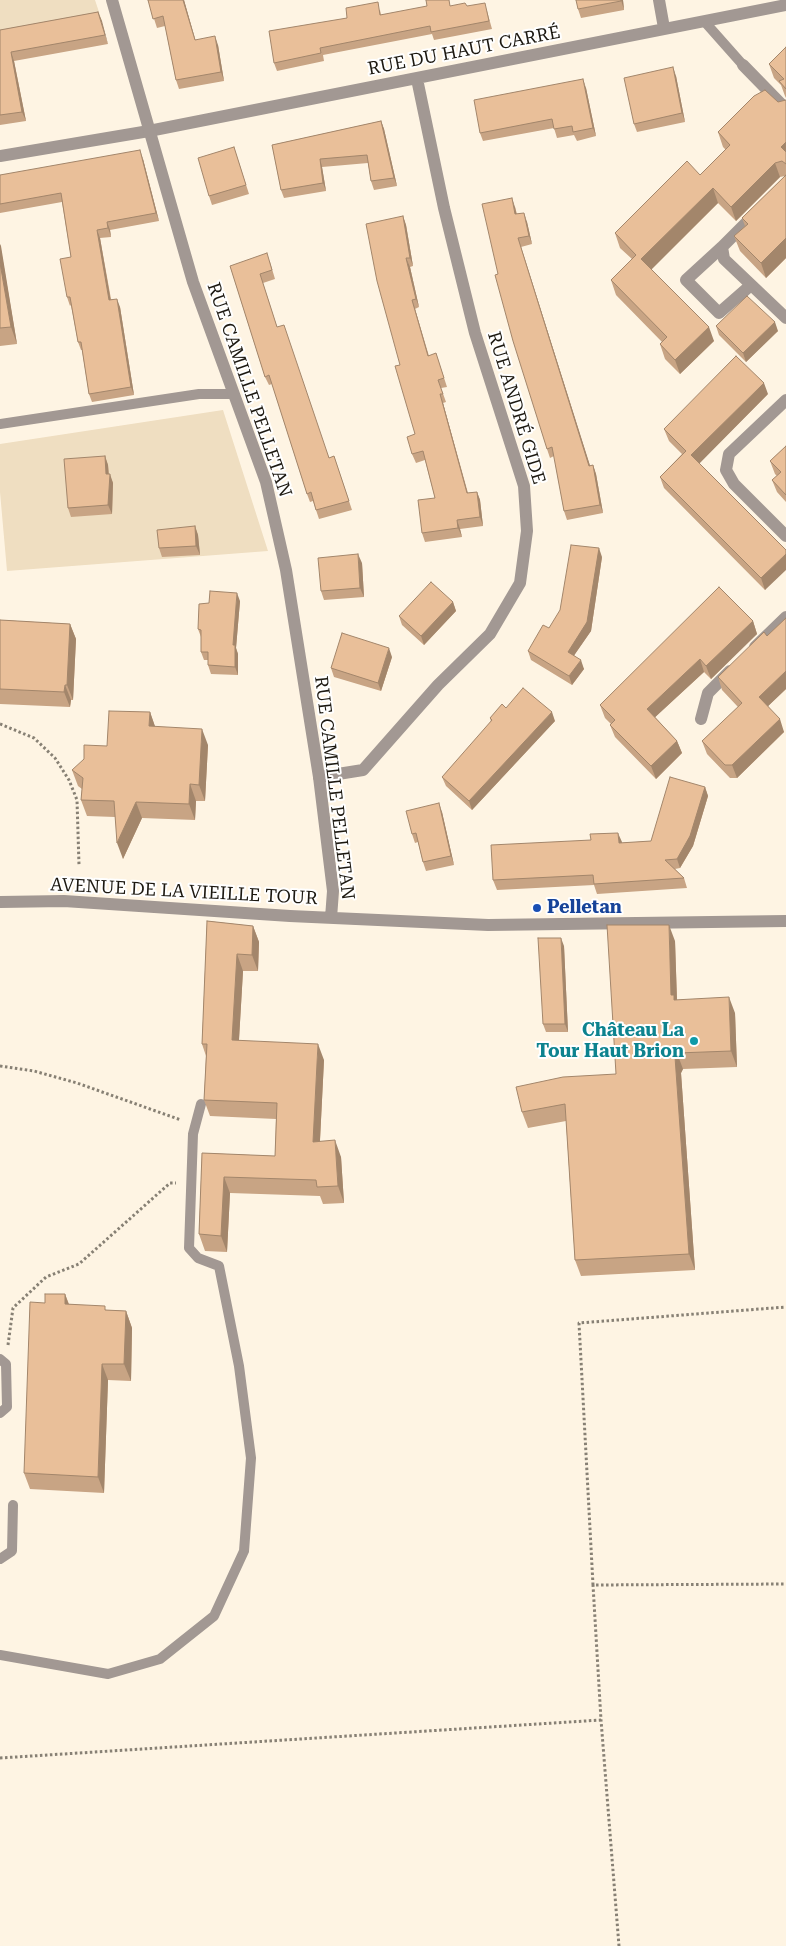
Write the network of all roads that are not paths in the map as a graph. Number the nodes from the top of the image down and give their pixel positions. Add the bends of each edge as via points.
1 (112, 0) edge
2 (659, 0) edge
3 (786, 5) edge
4 (704, 21) junction
5 (664, 28) junction
6 (743, 65) joint
7 (417, 79) junction
8 (786, 108) edge
9 (149, 131) junction
10 (0, 156) edge
11 (767, 202) edge
12 (722, 247) junction
13 (751, 285) junction
14 (786, 318) edge
15 (234, 394) junction
16 (786, 400) edge
17 (0, 424) edge
18 (786, 536) edge
19 (786, 617) edge
20 (701, 719) dead end
21 (319, 777) junction
22 (0, 902) edge
23 (331, 918) junction
24 (786, 922) edge
25 (201, 1104) dead end
26 (3, 1361) edge
27 (0, 1413) edge
28 (13, 1505) dead end
29 (0, 1559) edge
30 (0, 1656) edge

1 - 9 street, RUE CAMILLE PELLETAN
2 - 5 street
3 - 4 street, RUE DU HAUT CARRÉ
4 - 5 street, RUE DU HAUT CARRÉ
4 - 6 lane
5 - 7 street, RUE DU HAUT CARRÉ
6 - 8 street
7 - 9 street, RUE DU HAUT CARRÉ
7 - 21 street, RUE ANDRÉ GIDE via 444,208 475,332 524,486 527,531 520,583 490,634 438,685 363,770
9 - 10 street, RUE DU HAUT CARRÉ
9 - 15 street, RUE CAMILLE PELLETAN via 193,282
11 - 12 street
12 - 13 street via 724,259
12 - 13 street via 686,280 720,314
13 - 14 street
15 - 17 lane via 198,394
15 - 21 street, RUE CAMILLE PELLETAN via 266,482 286,570
16 - 18 street via 729,454 726,470 734,484
19 - 20 street via 708,693
21 - 23 street, RUE CAMILLE PELLETAN via 333,891
22 - 23 street, AVENUE DE LA VIEILLE TOUR via 64,901
23 - 24 street, AVENUE DE LA VIEILLE TOUR via 488,925
25 - 30 lane via 193,1134 189,1248 198,1258 219,1266 239,1366 252,1458 244,1551 214,1616 160,1659 108,1674
26 - 27 lane via 7,1407
28 - 29 lane via 12,1551

